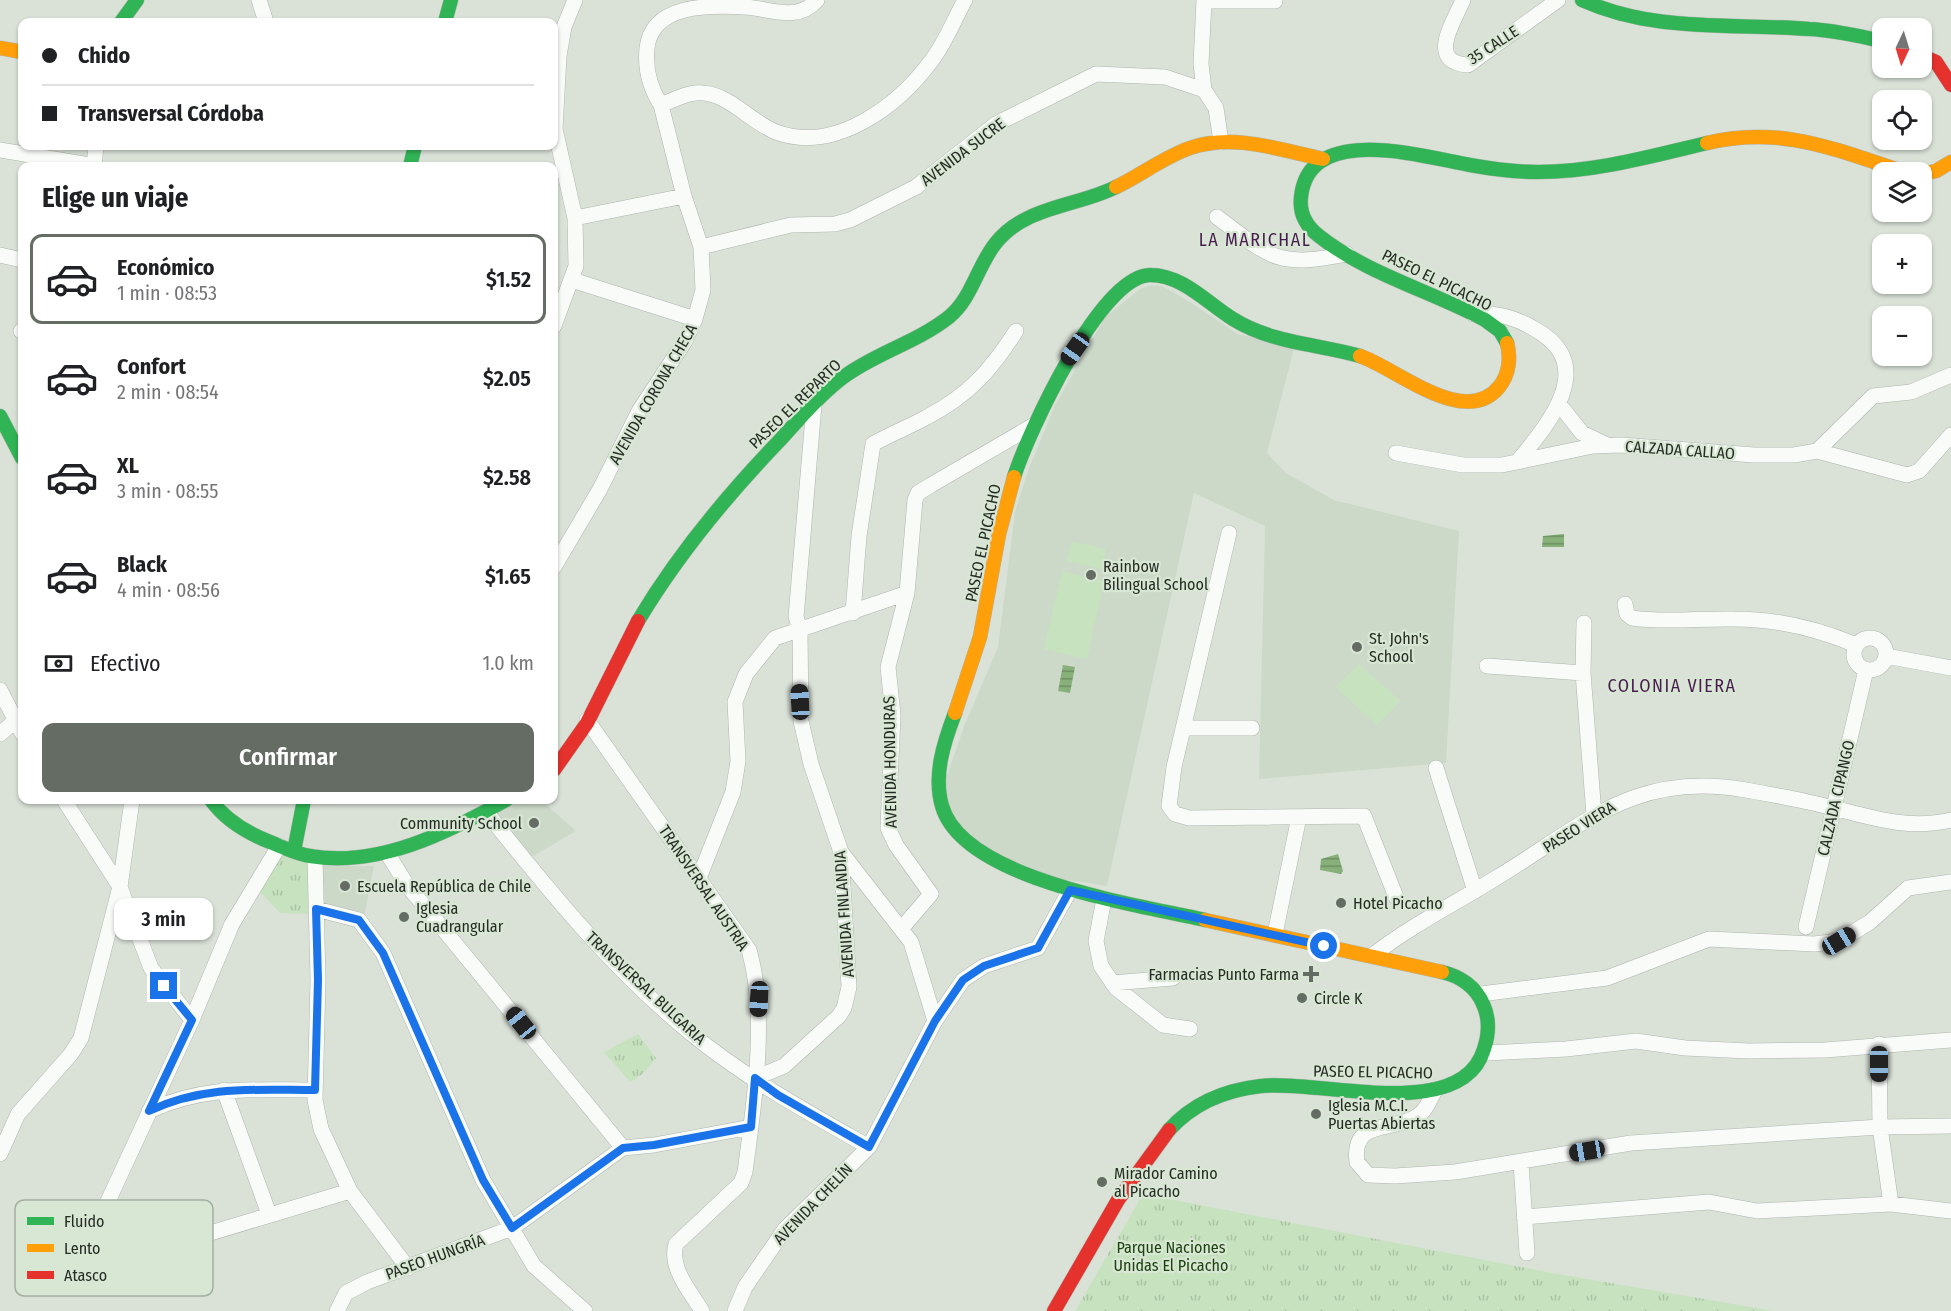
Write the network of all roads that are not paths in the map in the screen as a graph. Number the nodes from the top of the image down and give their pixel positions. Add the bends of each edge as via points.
1 (137, 0) edge
2 (259, 0) edge
3 (451, 0) edge
4 (575, 0) edge
5 (817, 0) edge
6 (965, 0) edge
7 (1463, 0) edge
8 (1558, 0) edge
9 (1582, 0) edge
10 (1204, 1) edge
11 (1275, 1) edge
12 (744, 3) edge
13 (124, 18) edge
14 (265, 18) edge
15 (446, 18) edge
16 (1872, 39) edge
17 (0, 48) edge
18 (18, 51) edge
19 (1932, 60) edge
20 (558, 74) edge
21 (1951, 84) edge
22 (1204, 90) junction
23 (661, 105) junction
24 (558, 142) edge
25 (1221, 142) junction
26 (0, 150) edge
27 (1323, 159) junction
28 (71, 162) edge
29 (1874, 162) edge
30 (1951, 162) edge
31 (1932, 172) edge
32 (684, 196) junction
33 (1217, 217) dead end
34 (575, 218) junction
35 (701, 247) junction
36 (1347, 254) junction
37 (0, 255) edge
38 (18, 259) edge
39 (573, 280) junction
40 (559, 298) edge
41 (1473, 314) junction
42 (696, 319) junction
43 (1016, 331) dead end
44 (1951, 375) edge
45 (1559, 404) junction
46 (814, 405) junction
47 (0, 416) edge
48 (1034, 425) junction
49 (1951, 435) edge
50 (1607, 445) junction
51 (18, 450) edge
52 (1817, 451) junction
53 (1396, 453) dead end
54 (1517, 462) junction
55 (1229, 533) dead end
56 (558, 560) edge
57 (907, 593) junction
58 (1625, 604) dead end
59 (853, 613) junction
60 (1584, 623) dead end
61 (800, 629) junction
62 (1856, 645) junction
63 (1886, 656) junction
64 (1487, 666) dead end
65 (1951, 668) edge
66 (1866, 670) junction
67 (1583, 673) junction
68 (0, 690) edge
69 (587, 720) junction
70 (18, 725) edge
71 (18, 727) edge
72 (1184, 728) junction
73 (1252, 728) dead end
74 (0, 734) edge
75 (558, 764) edge
76 (1436, 768) dead end
77 (67, 804) edge
78 (131, 804) edge
79 (215, 804) edge
80 (303, 804) edge
81 (499, 804) edge
82 (1834, 808) junction
83 (486, 812) junction
84 (1594, 815) junction
85 (1299, 817) junction
86 (1951, 820) edge
87 (279, 846) junction
88 (294, 850) junction
89 (841, 852) junction
90 (387, 853) junction
91 (315, 857) junction
92 (699, 878) junction
93 (1951, 882) edge
94 (120, 887) junction
95 (1070, 890) junction
96 (1475, 891) junction
97 (1396, 897) dead end
98 (1104, 898) junction
99 (316, 909) junction
100 (1806, 927) dead end
101 (902, 928) junction
102 (1275, 934) junction
103 (1373, 955) junction
104 (1173, 978) dead end
105 (1112, 983) junction
106 (1481, 994) junction
107 (192, 1020) junction
108 (935, 1021) junction
109 (1190, 1029) dead end
110 (1951, 1040) edge
111 (1879, 1044) junction
112 (1487, 1053) junction
113 (755, 1078) junction
114 (224, 1090) junction
115 (315, 1090) junction
116 (1435, 1090) junction
117 (149, 1111) junction
118 (1951, 1126) edge
119 (751, 1127) junction
120 (1880, 1127) junction
121 (869, 1147) junction
122 (623, 1148) junction
123 (0, 1154) edge
124 (1521, 1163) junction
125 (350, 1191) junction
126 (108, 1200) edge
127 (1891, 1204) junction
128 (1951, 1211) edge
129 (269, 1214) junction
130 (1524, 1217) junction
131 (512, 1228) junction
132 (213, 1231) edge
133 (1527, 1253) dead end
134 (408, 1268) junction
135 (337, 1311) edge
136 (585, 1311) edge
137 (702, 1311) edge
138 (735, 1311) edge
139 (1054, 1311) edge

1 - 13 street
2 - 14 street
3 - 15 street
4 - 20 street via 564,27
5 - 12 street, AVENIDA CORONA CHECA via 795,14
6 - 23 street via 933,59 915,80 870,117 834,135 800,138 776,132 715,94 694,93
7 - 8 street, 35 CALLE via 1445,42 1446,53 1458,65 1468,65
9 - 16 street via 1600,10 1643,20 1802,28
10 - 11 street
10 - 22 street
12 - 23 street, AVENIDA CORONA CHECA via 672,12 657,22 648,35 645,64
17 - 18 street
19 - 21 street
22 - 25 street via 1216,108
22 - 35 street, AVENIDA SUCRE via 1165,77 1096,74 996,124 916,187 850,220 791,225
23 - 32 street, AVENIDA CORONA CHECA
24 - 34 street
25 - 27 street, PASEO EL REPARTO
25 - 46 street, PASEO EL REPARTO via 1188,149 1111,190 1033,213 1013,225 999,238 965,301 950,316 871,357 840,379
26 - 28 street
27 - 29 street via 1348,151 1371,151 1494,170 1556,173 1603,168 1761,135 1812,142
27 - 36 street, PASEO EL PICACHO via 1306,179 1301,209 1310,229
30 - 31 street
32 - 34 street
32 - 35 street, AVENIDA CORONA CHECA
33 - 36 street via 1275,257 1302,261
34 - 39 street
35 - 42 street, AVENIDA CORONA CHECA via 703,290
36 - 41 street, PASEO EL PICACHO
37 - 38 street
39 - 40 street
39 - 42 street
41 - 45 street via 1492,313 1526,323 1559,347 1565,374
41 - 48 street, PASEO EL PICACHO via 1500,331 1510,361 1501,386 1490,396 1462,401 1421,388 1384,365 1350,351 1268,336 1217,310 1176,281 1146,275 1129,280 1108,302 1064,365
42 - 56 street, AVENIDA CORONA CHECA via 639,411
43 - 59 street via 975,385 928,417 873,444 859,536
44 - 52 street via 1911,392 1873,396
45 - 50 street, CALZADA CALLAO via 1582,432
45 - 54 street
46 - 61 street, AVENIDA FINLANDIA via 796,616
46 - 69 street, PASEO EL REPARTO via 721,502 680,556 631,635
47 - 51 street
48 - 57 street, AVENIDA HONDURAS via 918,493
48 - 95 street, PASEO EL PICACHO via 1009,492 976,655 946,739 939,769 940,804 950,824 976,849
49 - 52 street, CALZADA CALLAO via 1919,471 1908,475
50 - 52 street, CALZADA CALLAO via 1754,455
50 - 54 street
53 - 54 street via 1463,465
55 - 72 street
57 - 59 street
57 - 101 street, AVENIDA HONDURAS via 888,667 893,714 888,828 931,894
58 - 62 street via 1632,618 1779,623 1827,633
59 - 61 street
60 - 67 street
61 - 89 street, AVENIDA FINLANDIA via 804,740
61 - 92 street via 775,638 739,689 735,702 738,761 733,792
62 - 63 street via 1864,638 1875,638 1884,645
62 - 66 street via 1854,660
63 - 65 street
63 - 66 street via 1877,669
64 - 67 street
66 - 82 street, CALZADA CIPANGO
67 - 84 street
68 - 70 street
69 - 75 street, PASEO EL REPARTO
69 - 92 street, TRANSVERSAL AUSTRIA
71 - 74 street
72 - 73 street
72 - 85 street via 1169,806 1175,814 1189,818
76 - 96 street
77 - 94 street
78 - 94 street
79 - 87 street via 219,812 241,827
80 - 88 street
81 - 83 street
82 - 84 street, PASEO VIERA via 1743,790 1682,785 1621,801
82 - 86 street, PASEO VIERA via 1913,826
82 - 100 street, CALZADA CIPANGO
83 - 90 street via 446,832
83 - 113 street, TRANSVERSAL BULGARIA via 558,903 621,968 692,1034
84 - 96 street, PASEO VIERA
85 - 97 street via 1365,816
85 - 102 street
87 - 88 street
87 - 107 street via 232,924
88 - 91 street
89 - 101 street
89 - 113 street, AVENIDA FINLANDIA via 849,987 844,1008 784,1066
90 - 91 street
90 - 122 street via 407,885
91 - 99 street
92 - 113 street, TRANSVERSAL AUSTRIA via 749,950 757,977
93 - 106 street via 1908,888 1870,922 1839,941 1814,944 1708,939 1607,978
94 - 107 street via 151,969
94 - 123 street via 81,1038 18,1114
95 - 98 street, PASEO EL PICACHO
95 - 108 street, AVENIDA CHELÍN via 1038,948 984,966 965,978
96 - 103 street, PASEO VIERA via 1405,930
98 - 102 street, PASEO EL PICACHO
98 - 105 street via 1096,941 1101,966
99 - 115 street
99 - 131 street via 359,920 383,953 483,1180
101 - 108 street via 913,947
102 - 103 street, PASEO EL PICACHO
103 - 106 street, PASEO EL PICACHO via 1457,975
104 - 105 street
105 - 109 street via 1162,1025
106 - 112 street via 1487,1012
107 - 117 street
108 - 121 street, AVENIDA CHELÍN
110 - 111 street
111 - 112 street via 1825,1050 1749,1051 1636,1041
111 - 120 street
112 - 116 street, PASEO EL PICACHO via 1476,1072 1465,1081
113 - 119 street
113 - 121 street, TRANSVERSAL BULGARIA
114 - 115 street
114 - 117 street via 170,1101
114 - 129 street
115 - 125 street via 321,1129
116 - 124 street via 1420,1115 1361,1135 1358,1162 1368,1174 1455,1172
116 - 139 street, PASEO EL PICACHO via 1271,1085 1248,1087 1195,1106 1168,1130 1143,1161
117 - 126 street
118 - 120 street
119 - 122 street
119 - 137 street via 741,1183 676,1244 673,1255
120 - 124 street via 1631,1143
120 - 127 street
121 - 138 street, AVENIDA CHELÍN via 785,1229 745,1287
122 - 131 street, PASEO HUNGRÍA
124 - 130 street
125 - 129 street
125 - 134 street
127 - 128 street
127 - 130 street via 1757,1211 1709,1202
129 - 132 street
130 - 133 street
131 - 134 street, PASEO HUNGRÍA
131 - 136 street via 534,1266
134 - 135 street, PASEO HUNGRÍA via 346,1293

